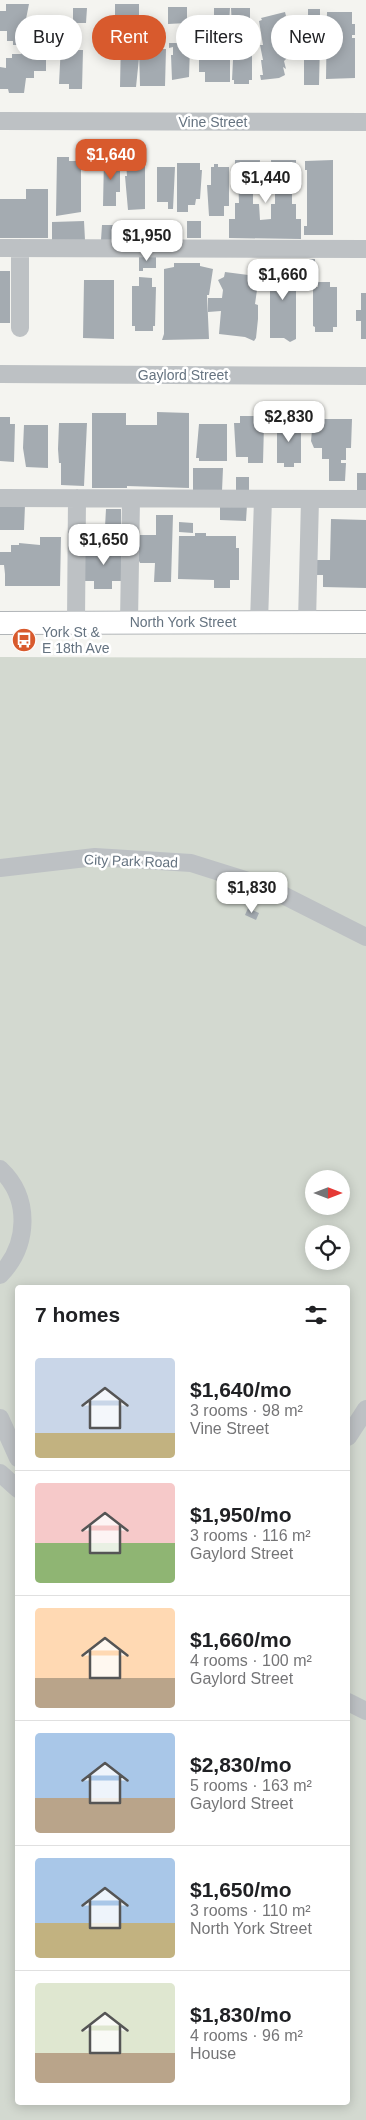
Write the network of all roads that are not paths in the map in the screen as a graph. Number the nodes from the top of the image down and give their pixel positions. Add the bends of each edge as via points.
1 (0, 121) edge
2 (366, 122) edge
3 (0, 248) edge
4 (20, 248) junction
5 (366, 249) edge
6 (20, 328) dead end
7 (0, 374) edge
8 (366, 376) edge
9 (0, 498) edge
10 (77, 498) junction
11 (131, 498) junction
12 (263, 498) junction
13 (310, 498) junction
14 (366, 499) edge
15 (76, 622) junction
16 (129, 622) junction
17 (259, 622) junction
18 (307, 622) junction
19 (366, 622) edge
20 (0, 623) edge
21 (0, 868) edge
22 (366, 937) edge
23 (0, 1168) edge
24 (0, 1275) edge
25 (366, 1409) edge
26 (0, 1418) edge
27 (350, 1435) edge
28 (15, 1451) edge
29 (0, 1473) edge
30 (15, 1486) edge
31 (350, 1703) edge
32 (366, 1711) edge

1 - 2 street, Vine Street
3 - 4 street
4 - 5 street
4 - 6 street
7 - 8 street, Gaylord Street
9 - 10 street
10 - 11 street
10 - 15 street
11 - 12 street
11 - 16 street
12 - 13 street
12 - 17 street
13 - 14 street
13 - 18 street
15 - 16 main road, North York Street
15 - 20 main road, North York Street
16 - 17 main road, North York Street
17 - 18 main road, North York Street
18 - 19 main road, North York Street
21 - 22 street, City Park Road via 96,857 191,863 267,887
23 - 24 street via 18,1195 23,1220 19,1246
25 - 27 street
26 - 28 street
29 - 30 street
31 - 32 street

